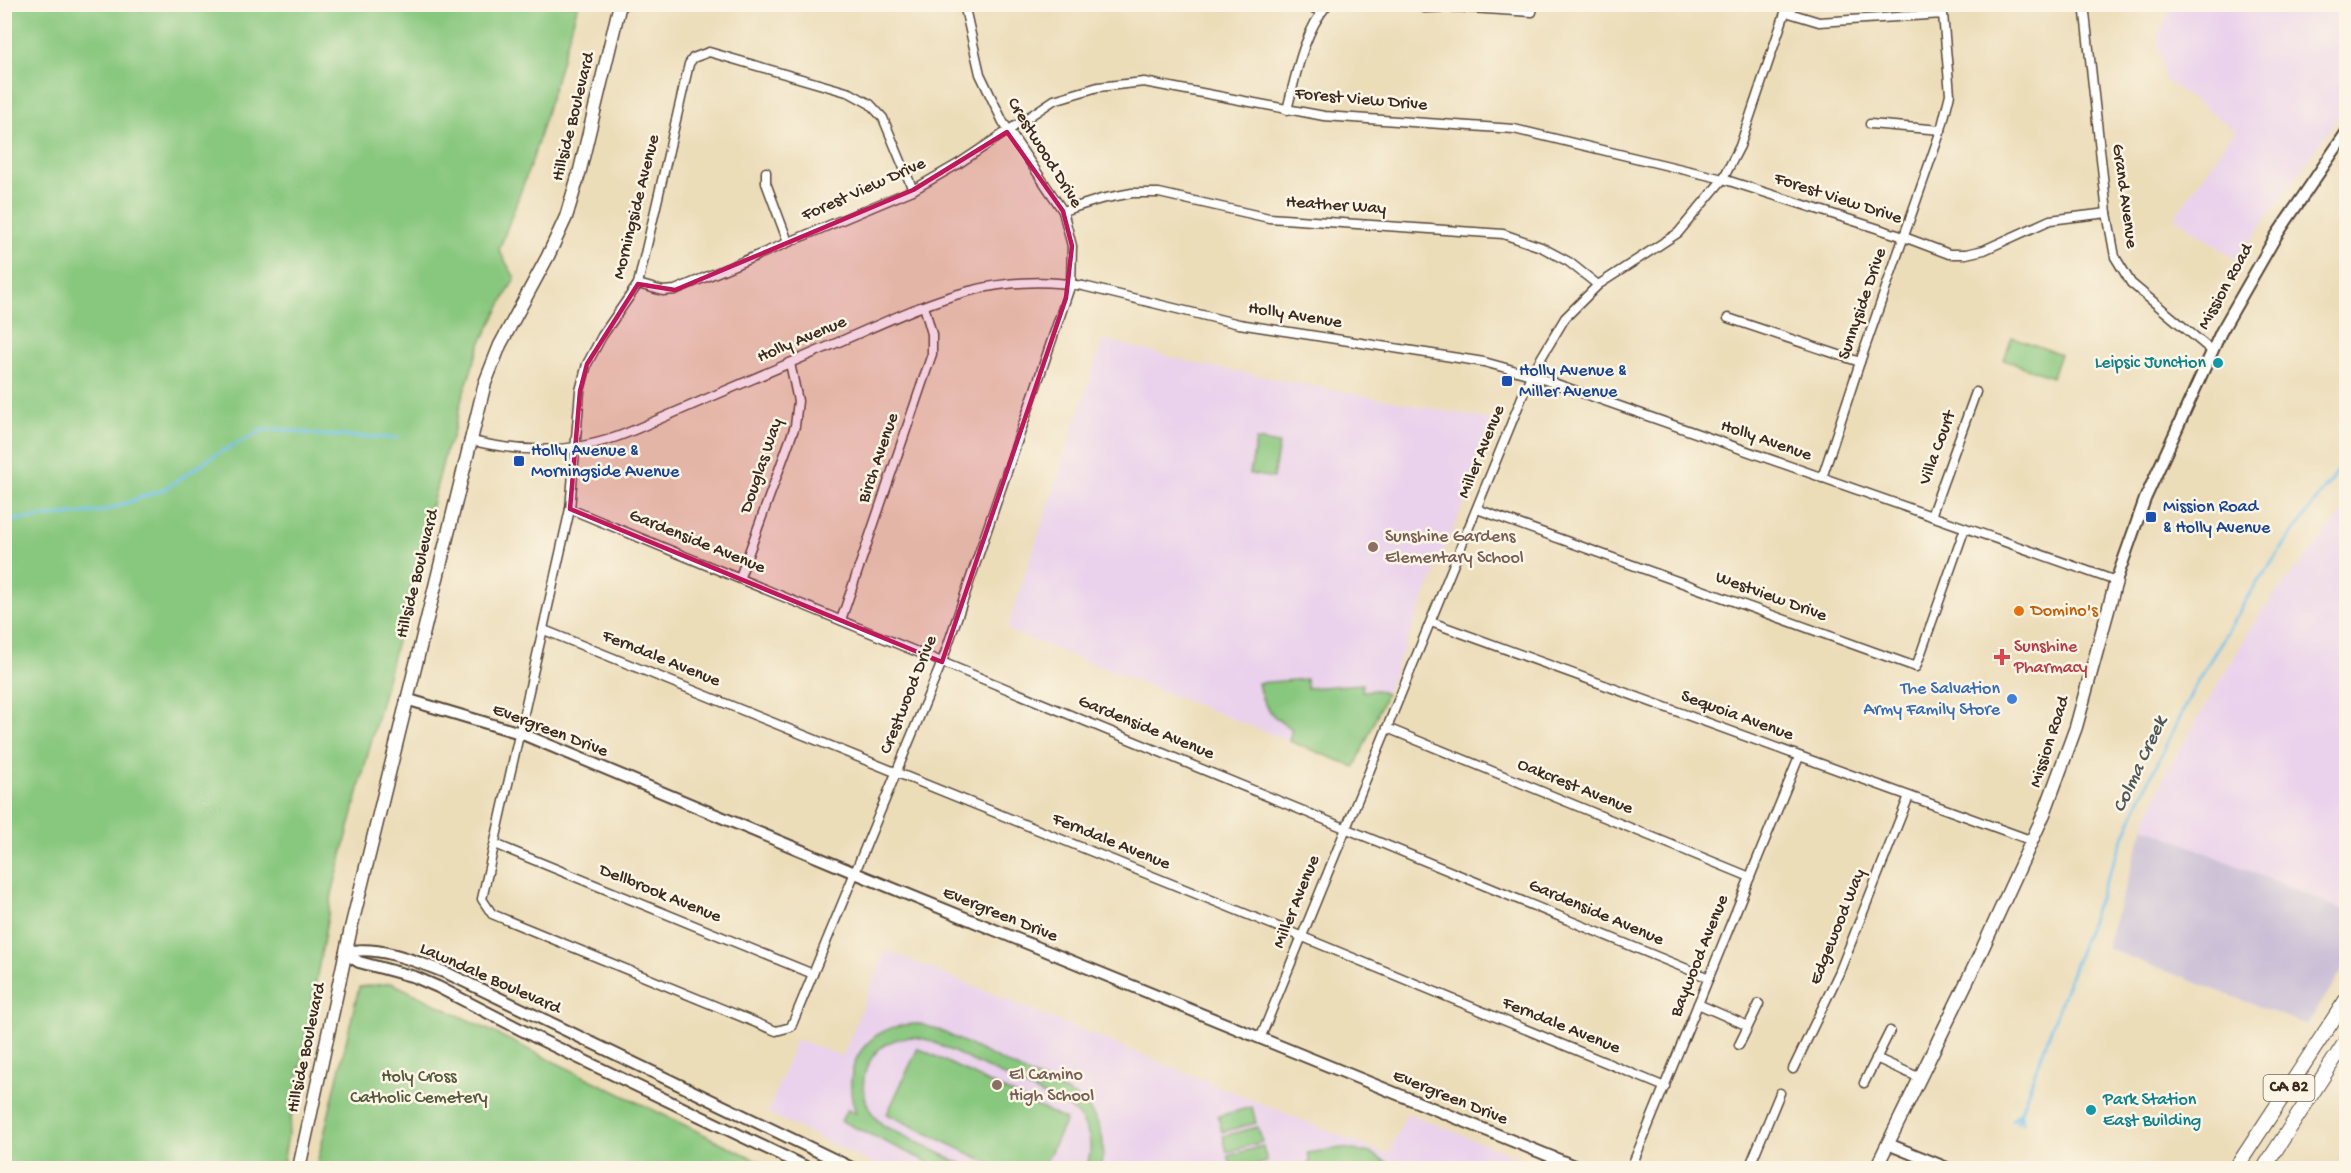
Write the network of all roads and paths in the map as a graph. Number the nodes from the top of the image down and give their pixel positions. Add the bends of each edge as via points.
1 (620, 4) edge
2 (964, 4) edge
3 (1299, 4) edge
4 (1534, 4) edge
5 (2084, 4) edge
6 (1325, 8) edge
7 (1424, 8) dead end
8 (1787, 8) edge
9 (1287, 110) junction
10 (1870, 124) dead end
11 (1941, 130) junction
12 (1007, 132) junction
13 (2346, 133) edge
14 (766, 172) dead end
15 (1723, 179) junction
16 (913, 190) junction
17 (1064, 211) junction
18 (2107, 213) junction
19 (1904, 237) junction
20 (788, 242) junction
21 (638, 284) junction
22 (1071, 284) junction
23 (1598, 285) junction
24 (924, 306) junction
25 (1728, 318) dead end
26 (2212, 351) junction
27 (1860, 362) junction
28 (790, 363) junction
29 (1531, 375) junction
30 (1976, 392) dead end
31 (469, 441) junction
32 (575, 448) junction
33 (1822, 478) junction
34 (570, 508) junction
35 (1477, 509) junction
36 (1931, 516) junction
37 (1965, 528) junction
38 (740, 577) junction
39 (2116, 581) junction
40 (841, 620) junction
41 (1431, 621) junction
42 (544, 630) junction
43 (942, 662) junction
44 (406, 699) junction
45 (1387, 728) junction
46 (520, 733) junction
47 (1799, 757) junction
48 (896, 772) junction
49 (1909, 796) junction
50 (1345, 827) junction
51 (2033, 841) junction
52 (495, 844) junction
53 (855, 873) junction
54 (1750, 877) junction
55 (1301, 937) junction
56 (345, 953) junction
57 (813, 974) junction
58 (1709, 978) junction
59 (1698, 1004) junction
60 (1759, 1004) dead end
61 (2344, 1009) edge
62 (1748, 1026) junction
63 (1890, 1031) dead end
64 (1260, 1039) junction
65 (2346, 1041) edge
66 (1740, 1045) dead end
67 (1876, 1058) junction
68 (1793, 1069) dead end
69 (1920, 1078) junction
70 (1864, 1083) dead end
71 (1665, 1087) junction
72 (1780, 1093) dead end
73 (1888, 1144) junction
74 (299, 1168) edge
75 (808, 1168) edge
76 (852, 1168) edge
77 (1579, 1168) edge
78 (1631, 1168) edge
79 (1749, 1168) edge
80 (1876, 1168) edge
81 (1947, 1168) edge
82 (2236, 1168) edge
83 (2264, 1168) edge

1 - 31 main road, Hillside Boulevard via 572,201 552,250 495,358
2 - 12 street, Crestwood Drive via 980,74
3 - 6 street
4 - 7 street via 1532,12
5 - 18 street, Grand Avenue
6 - 9 street via 1304,48
8 - 11 street, Sunnyside Drive via 1819,22 1943,14 1950,94
8 - 15 street, Miller Avenue via 1740,146
9 - 12 street, Forest View Drive via 1144,82 1098,87 1054,100
9 - 15 street, Forest View Drive via 1514,129
10 - 11 street
11 - 19 street, Sunnyside Drive
12 - 16 street, Forest View Drive
12 - 17 street, Crestwood Drive
13 - 26 street, Mission Road via 2270,246
14 - 20 street via 766,183
15 - 19 street, Forest View Drive
15 - 23 street, Miller Avenue via 1678,232
16 - 20 street, Forest View Drive
16 - 21 street, Morningside Avenue via 883,118 870,104 850,93 710,52 702,53 688,64
17 - 22 street, Crestwood Drive via 1072,246
17 - 23 street, Heather Way via 1111,197 1159,193 1269,218 1503,234 1569,262
18 - 19 street, Forest View Drive via 2050,220 1984,250 1966,254 1949,254
18 - 26 street, Grand Avenue via 2112,246 2125,276
19 - 27 street, Sunnyside Drive
20 - 21 street, Forest View Drive via 675,290
21 - 32 street, Morningside Avenue via 587,364 580,390
22 - 24 street, Holly Avenue via 1035,281 994,285
22 - 29 street, Holly Avenue via 1246,326 1484,362
22 - 43 street, Crestwood Drive
23 - 29 street, Miller Avenue via 1565,318
24 - 28 street, Holly Avenue
24 - 40 street, Birch Avenue via 932,334 932,354
25 - 27 street
26 - 39 street, Mission Road via 2145,499
27 - 33 street, Sunnyside Drive
28 - 32 street, Holly Avenue via 627,433
28 - 38 street, Douglas Way via 798,401 795,426
29 - 33 street, Holly Avenue
29 - 35 street, Miller Avenue
30 - 36 street, Villa Court
31 - 32 street, Holly Avenue via 520,450
31 - 44 main road, Hillside Boulevard
32 - 34 street, Morningside Avenue
33 - 36 street, Holly Avenue
34 - 38 street, Gardenside Avenue
34 - 42 street, Morningside Avenue
35 - 37 street, Westview Drive via 1916,667
35 - 41 street, Miller Avenue
36 - 37 street, Holly Avenue
37 - 39 street, Holly Avenue
38 - 40 street, Gardenside Avenue
39 - 51 main road, Mission Road via 2076,727
40 - 43 street, Gardenside Avenue
41 - 45 street, Miller Avenue
41 - 47 street, Sequoia Avenue
42 - 46 street, Morningside Avenue
42 - 48 street, Ferndale Avenue
43 - 48 street, Crestwood Drive
43 - 50 street, Gardenside Avenue
44 - 46 street, Evergreen Drive
44 - 56 main road, Hillside Boulevard
45 - 50 street, Miller Avenue
45 - 54 street, Oakcrest Avenue
46 - 52 street, Morningside Avenue
46 - 53 street, Evergreen Drive
47 - 49 street, Sequoia Avenue
47 - 54 street, Baywood Avenue
48 - 53 street, Crestwood Drive
48 - 55 street, Ferndale Avenue
49 - 51 street, Sequoia Avenue
49 - 68 street, Edgewood Way via 1839,973
50 - 55 street, Miller Avenue
50 - 58 street, Gardenside Avenue
51 - 69 main road, Mission Road
52 - 57 street, Dellbrook Avenue
52 - 57 street, Crestwood Drive via 482,899 492,914 776,1031 791,1027
53 - 57 street, Crestwood Drive
53 - 64 street, Evergreen Drive
54 - 58 street, Baywood Avenue
55 - 64 street, Miller Avenue
55 - 71 street, Ferndale Avenue
56 - 74 main road, Hillside Boulevard
56 - 75 street, Lawndale Boulevard via 359,962 438,987
56 - 76 street, Lawndale Boulevard via 373,951 449,974
58 - 59 street, Baywood Avenue
59 - 62 street
59 - 71 street, Baywood Avenue
60 - 62 street
61 - 82 main road, CA 82
62 - 66 street
63 - 67 street
64 - 77 street, Evergreen Drive
65 - 83 main road, CA 82
67 - 69 street
67 - 70 street
69 - 73 main road, Mission Road
71 - 78 street, Baywood Avenue
72 - 79 street
73 - 80 main road, Mission Road
73 - 81 street

